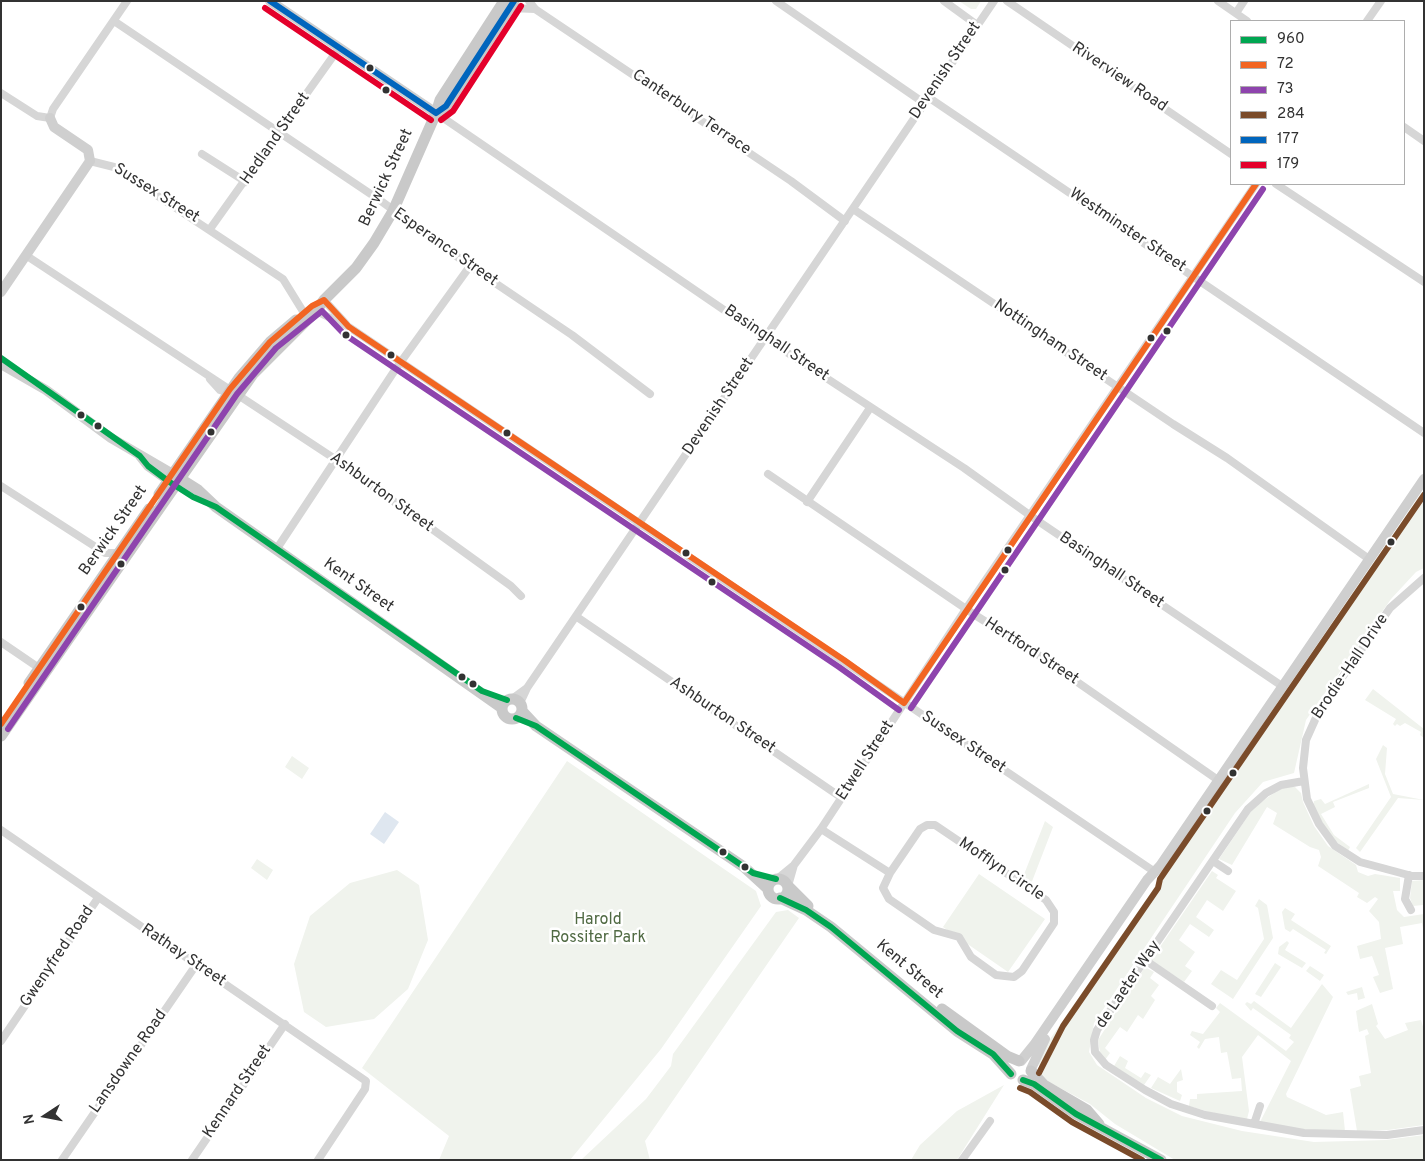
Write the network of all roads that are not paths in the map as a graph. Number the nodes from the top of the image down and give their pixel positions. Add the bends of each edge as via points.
1 (127, 1) edge
2 (270, 1) edge
3 (529, 1) edge
4 (776, 1) edge
5 (944, 1) edge
6 (994, 1) edge
7 (1007, 1) edge
8 (1218, 1) edge
9 (1244, 1) edge
10 (1381, 1) edge
11 (507, 3) edge
12 (535, 9) junction
13 (1236, 14) junction
14 (1245, 20) edge
15 (1368, 20) edge
16 (114, 21) junction
17 (977, 25) junction
18 (339, 48) junction
19 (1, 94) edge
20 (926, 100) junction
21 (436, 113) junction
22 (50, 118) junction
23 (1405, 128) edge
24 (279, 134) junction
25 (1423, 139) edge
26 (1230, 153) edge
27 (202, 154) dead end
28 (90, 161) junction
29 (246, 182) junction
30 (1255, 185) edge
31 (1278, 185) edge
32 (853, 209) junction
33 (393, 211) junction
34 (845, 221) junction
35 (210, 229) junction
36 (27, 256) junction
37 (470, 266) junction
38 (1193, 276) junction
39 (1424, 282) edge
40 (1, 292) edge
41 (324, 300) junction
42 (316, 311) junction
43 (304, 313) junction
44 (349, 327) junction
45 (765, 338) junction
46 (1, 358) edge
47 (401, 362) junction
48 (1, 364) edge
49 (18, 372) junction
50 (1117, 387) junction
51 (232, 393) junction
52 (650, 394) dead end
53 (870, 408) junction
54 (1424, 433) edge
55 (335, 459) junction
56 (768, 474) dead end
57 (173, 479) junction
58 (1424, 479) edge
59 (1, 486) edge
60 (807, 502) junction
61 (1030, 516) junction
62 (640, 523) junction
63 (276, 550) junction
64 (117, 553) junction
65 (1369, 559) junction
66 (1424, 578) edge
67 (521, 596) dead end
68 (966, 609) junction
69 (577, 617) junction
70 (1, 642) edge
71 (42, 670) junction
72 (1282, 686) junction
73 (904, 703) junction
74 (513, 706) junction
75 (1, 724) edge
76 (1, 736) edge
77 (1218, 780) junction
78 (1304, 781) junction
79 (842, 798) junction
80 (821, 829) junction
81 (1, 830) edge
82 (1212, 861) junction
83 (794, 865) junction
84 (1228, 871) dead end
85 (753, 873) junction
86 (890, 873) junction
87 (1154, 874) junction
88 (1409, 875) junction
89 (1424, 876) edge
90 (776, 879) junction
91 (788, 886) junction
92 (768, 889) junction
93 (98, 898) junction
94 (780, 898) junction
95 (1411, 910) dead end
96 (1145, 960) junction
97 (196, 965) junction
98 (1212, 1006) dead end
99 (285, 1024) junction
100 (1, 1041) edge
101 (1020, 1061) junction
102 (1031, 1070) junction
103 (1012, 1074) junction
104 (1023, 1080) junction
105 (1260, 1106) dead end
106 (990, 1121) dead end
107 (1254, 1124) junction
108 (1100, 1125) junction
109 (1424, 1130) edge
110 (62, 1160) edge
111 (192, 1160) edge
112 (318, 1160) edge
113 (962, 1160) edge
114 (1161, 1160) edge

1 - 16 street
2 - 18 street, Basinghall Street
3 - 12 street, Canterbury Terrace
4 - 20 street, Westminster Street
5 - 17 street
6 - 17 street, Devenish Street
7 - 26 street, Riverview Road
8 - 13 street
9 - 13 street
10 - 15 street
11 - 12 street
11 - 21 main road, Berwick Street via 446,106
12 - 34 street, Canterbury Terrace via 791,181
13 - 14 street
16 - 22 street via 53,108
16 - 24 street, Esperance Street
17 - 20 street, Devenish Street
18 - 21 street, Basinghall Street
18 - 24 street, Hedland Street
19 - 22 street, Sussex Street via 37,116
20 - 32 street, Devenish Street
20 - 38 street, Westminster Street
21 - 33 main road, Berwick Street
21 - 45 street, Basinghall Street
22 - 28 street, Sussex Street via 54,127 88,150
23 - 25 street
24 - 29 street, Hedland Street
24 - 33 street, Esperance Street
27 - 29 street
28 - 35 street, Sussex Street via 114,167
28 - 36 street
29 - 35 street, Hedland Street
30 - 38 street, Etwell Street
31 - 39 street
32 - 34 street, Devenish Street
32 - 50 street, Nottingham Street
33 - 37 street, Esperance Street
33 - 41 main road, Berwick Street via 364,257
34 - 45 street, Devenish Street
35 - 43 street, Sussex Street via 283,279
36 - 40 street
36 - 51 street, Ashburton Street via 213,384
37 - 47 street
37 - 52 street, Esperance Street via 580,341
38 - 50 street, Etwell Street
38 - 54 street, Westminster Street
41 - 42 main road, Berwick Street
41 - 43 main road, Berwick Street
41 - 44 street, Sussex Street
42 - 44 street, Sussex Street
42 - 51 main road, Berwick Street
43 - 51 main road, Berwick Street via 270,342
44 - 47 street, Sussex Street
45 - 53 street, Basinghall Street
45 - 62 street, Devenish Street
46 - 49 street, Kent Street
47 - 55 street
47 - 62 street, Sussex Street
48 - 49 street, Kent Street
49 - 57 street, Kent Street via 140,456 148,466
50 - 61 street, Etwell Street
50 - 65 street, Nottingham Street via 1227,458
51 - 55 street, Ashburton Street
51 - 57 main road, Berwick Street
53 - 60 street
53 - 61 street, Basinghall Street via 964,468
55 - 63 street
55 - 67 street, Ashburton Street
56 - 60 street, Hertford Street
57 - 63 main road, Kent Street via 198,490
57 - 64 main road, Berwick Street
57 - 71 main road, Berwick Street
58 - 65 street
59 - 64 street via 98,549 111,555
60 - 68 street, Hertford Street
61 - 68 street, Etwell Street
61 - 72 street, Basinghall Street
62 - 69 street, Devenish Street
62 - 73 street, Sussex Street
63 - 74 main road, Kent Street via 482,691
64 - 71 main road, Berwick Street
65 - 72 street
66 - 78 street, Brodie-Hall Drive via 1390,608 1319,712 1306,740
68 - 73 street, Etwell Street
68 - 77 street, Hertford Street via 1037,654
69 - 74 street, Devenish Street
69 - 79 street, Ashburton Street
70 - 71 street
71 - 75 main road, Berwick Street
71 - 76 main road, Berwick Street
72 - 77 street
73 - 79 street, Etwell Street
73 - 87 street, Sussex Street
74 - 85 main road, Kent Street via 536,726
77 - 87 street
78 - 82 street, de Laeter Way via 1281,785 1256,800
78 - 88 street, Brodie-Hall Drive via 1307,799 1335,846 1360,862
79 - 80 street, Etwell Street
80 - 83 street, Etwell Street
80 - 86 street
81 - 93 street, Rathay Street
82 - 84 street
82 - 96 street, de Laeter Way
83 - 90 street, Etwell Street
83 - 91 street, Etwell Street
85 - 90 main road, Kent Street
85 - 92 main road, Kent Street
86 - 86 street, Mofflyn Circle via 883,888 889,899 934,930 959,937 971,957 1001,976 1014,977 1022,972 1054,923 1054,912 1046,900 935,825 927,825 918,831
87 - 101 street
87 - 102 street via 1052,1028
88 - 89 street, Brodie-Hall Drive
88 - 95 street via 1405,899
90 - 91 main road via 783,880
90 - 92 main road
91 - 94 main road via 786,894
91 - 101 main road, Kent Street via 800,900 961,1024 1007,1056
92 - 94 main road via 772,896
93 - 97 street, Rathay Street
93 - 100 street, Gwenyfred Road
94 - 103 main road, Kent Street via 831,927 951,1026 993,1054
96 - 98 street
96 - 107 street, de Laeter Way via 1097,1030 1094,1040 1099,1059 1171,1104 1205,1115
97 - 99 street, Rathay Street
97 - 110 street, Lansdowne Road
99 - 111 street, Kennard Street
99 - 112 street, Rathay Street via 366,1081 365,1089
101 - 102 main road via 1026,1062
101 - 103 main road via 1012,1065
102 - 104 main road
102 - 108 main road via 1044,1085 1087,1110
103 - 104 main road
104 - 108 main road via 1034,1084 1058,1104
105 - 107 street
106 - 113 street
107 - 109 street, de Laeter Way via 1304,1133 1388,1135
108 - 114 main road

